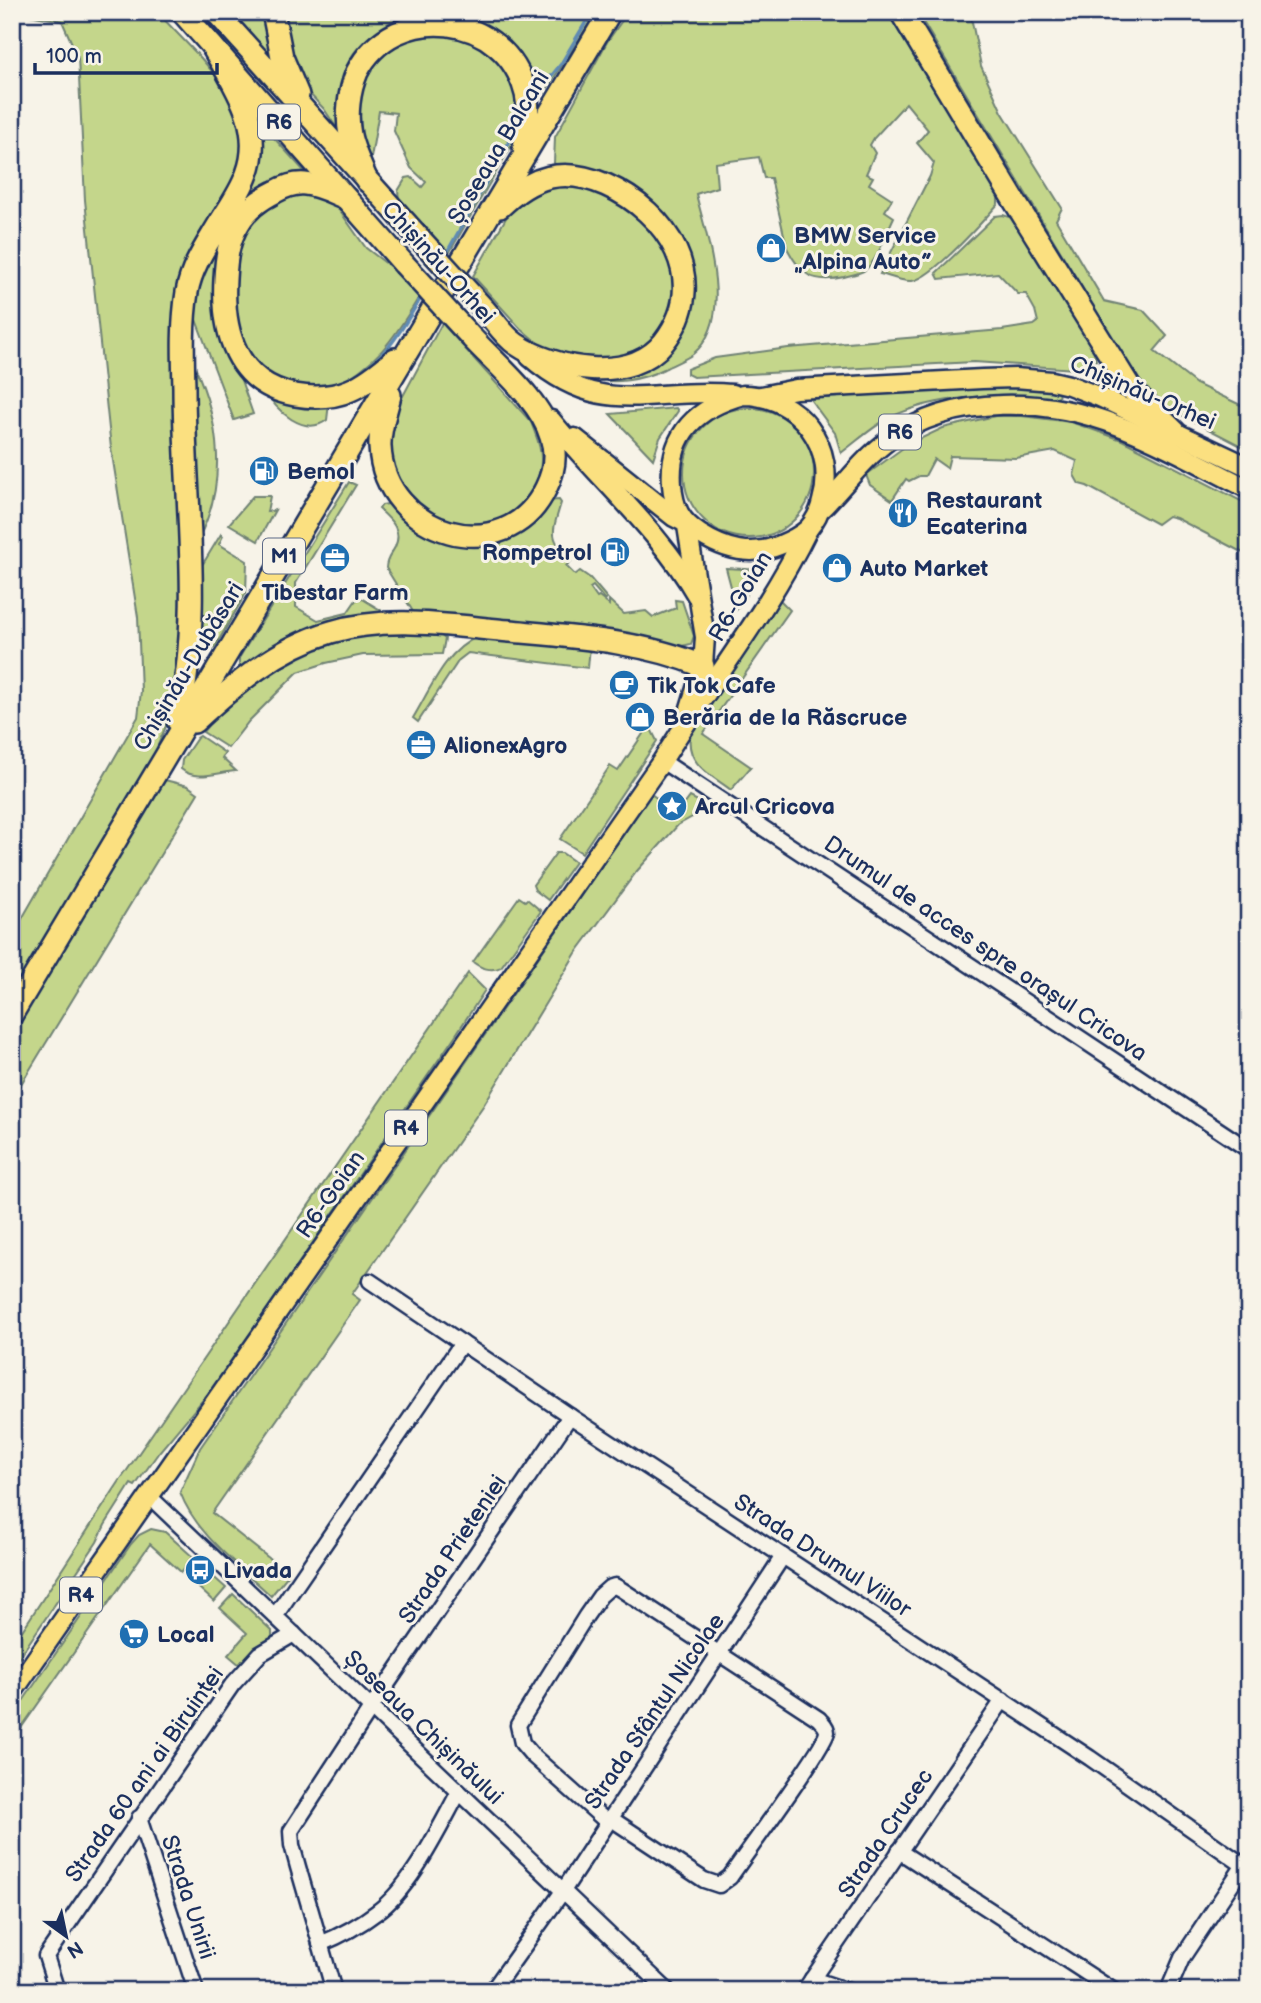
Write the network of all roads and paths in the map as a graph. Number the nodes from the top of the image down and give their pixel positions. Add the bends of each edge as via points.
1 (174, 12) edge
2 (216, 12) edge
3 (273, 12) edge
4 (610, 12) edge
5 (901, 12) edge
6 (187, 18) edge
7 (212, 46) junction
8 (308, 116) junction
9 (521, 162) junction
10 (367, 180) junction
11 (346, 198) junction
12 (481, 226) junction
13 (515, 343) junction
14 (410, 346) junction
15 (396, 370) junction
16 (752, 395) junction
17 (534, 405) junction
18 (551, 420) junction
19 (1175, 432) junction
20 (1249, 467) edge
21 (1249, 489) edge
22 (820, 510) junction
23 (639, 521) junction
24 (681, 521) junction
25 (808, 529) junction
26 (696, 596) junction
27 (703, 666) junction
28 (686, 722) junction
29 (173, 743) junction
30 (662, 761) junction
31 (12, 1014) edge
32 (1249, 1150) edge
33 (370, 1281) dead end
34 (462, 1343) junction
35 (570, 1416) junction
36 (149, 1496) junction
37 (783, 1556) junction
38 (275, 1616) junction
39 (294, 1634) junction
40 (719, 1655) junction
41 (12, 1693) edge
42 (1003, 1700) junction
43 (371, 1708) junction
44 (459, 1791) junction
45 (139, 1818) junction
46 (608, 1820) junction
47 (899, 1851) junction
48 (1246, 1867) edge
49 (563, 1891) junction
50 (320, 1944) junction
51 (808, 1985) edge
52 (664, 1989) edge
53 (57, 1991) edge
54 (196, 1991) edge
55 (334, 1991) edge
56 (492, 1991) edge
57 (848, 1991) edge
58 (1114, 1991) edge
59 (1168, 1991) edge

1 - 6 highway, Chișinău-Orhei
2 - 8 highway, Chișinău-Orhei / R6
3 - 8 highway via 282,57
4 - 9 highway, Șoseaua Balcani / M1
5 - 19 highway via 1131,389
6 - 7 highway, Chișinău-Orhei / R6
7 - 11 highway, Chișinău-Orhei / R6
7 - 29 highway via 245,106 252,151 248,174 202,252 187,289 184,410 191,630 189,673
8 - 10 highway, Chișinău-Orhei / R6
9 - 10 highway via 528,105 512,62 483,33 455,22 428,20 388,34 367,53 355,77 350,136
9 - 12 highway, Șoseaua Balcani / M1
10 - 13 highway, Chișinău-Orhei / R6, bridge
11 - 14 highway via 294,184 259,201 240,221 225,271 224,311 232,345 245,365 269,385 319,398 345,393 372,379
11 - 17 highway, Chișinău-Orhei / R6, bridge
12 - 13 highway via 519,191 542,178 566,175 596,180 654,216 671,239 683,270 684,289 675,323 655,351 634,362 580,368
12 - 14 highway, Șoseaua Balcani / M1
13 - 16 main road, Chișinău-Orhei / R6 via 553,375 596,393 625,397
14 - 15 highway, Chișinău-Dubăsari / M1
15 - 17 highway via 381,429 382,469 410,513 451,533 498,531 516,523 538,503 555,457 551,434
15 - 29 highway, Chișinău-Dubăsari / M1
16 - 19 main road, Chișinău-Orhei / R6 via 982,379 1052,382 1083,390
16 - 22 main road, R6 via 795,412 819,442 826,479
16 - 24 main road, R6 via 710,407 679,439 672,475
17 - 18 main road, Chișinău-Orhei
18 - 23 main road
18 - 24 main road, Chișinău-Orhei / R6
19 - 20 main road, Chișinău-Orhei / R6
21 - 22 main road, Chișinău-Orhei / R6 via 1097,418 998,405 940,414 902,431 856,468
22 - 25 main road, R6
23 - 24 main road
23 - 26 main road via 677,563
24 - 25 main road, R6 via 718,545 743,552 772,548
24 - 26 main road, R6-Goian / R4
25 - 28 main road, R6-Goian / R4 via 731,658
26 - 27 main road, R6-Goian / R4 via 704,626
27 - 28 main road, R6-Goian / R4
27 - 29 highway via 659,650 581,638 440,625 356,627 317,638 260,666
28 - 30 main road, R6-Goian / R4
29 - 31 highway, Chișinău-Dubăsari / M1
30 - 32 street, Drumul de acces spre orașul Cricova
30 - 36 main road, R6-Goian / R4
33 - 34 street, Strada Drumul Viilor
34 - 35 street, Strada Drumul Viilor
34 - 38 street
35 - 37 street, Strada Drumul Viilor
35 - 43 street, Strada Prieteniei
36 - 38 street, Șoseaua Chișinăului
36 - 41 main road, R6-Goian / R4
37 - 40 street, Strada Sfântul Nicolae
37 - 42 street, Strada Drumul Viilor
38 - 39 street, Șoseaua Chișinăului
39 - 43 street, Șoseaua Chișinăului
39 - 45 street, Strada 60 ani ai Biruinței via 250,1663
40 - 46 street, Strada Sfântul Nicolae
40 - 46 street via 615,1586 600,1596 586,1616 521,1717 518,1731 533,1756
40 - 46 street via 819,1719 827,1731 825,1738 730,1877 719,1885
42 - 47 street, Strada Crucec
42 - 48 street, Strada Drumul Viilor
43 - 44 street, Șoseaua Chișinăului
43 - 50 street, Strada Prieteniei via 291,1831
44 - 49 street, Șoseaua Chișinăului
44 - 50 street via 425,1853 388,1903
45 - 53 street, Strada 60 ani ai Biruinței via 46,1956
45 - 54 street, Strada Unirii
46 - 49 street, Strada Sfântul Nicolae
47 - 51 street, Strada Crucec
47 - 58 street
48 - 59 street via 1182,1958
49 - 52 street, Șoseaua Chișinăului
49 - 56 street, Strada Sfântul Nicolae
50 - 55 street, Strada Prieteniei
51 - 57 street

